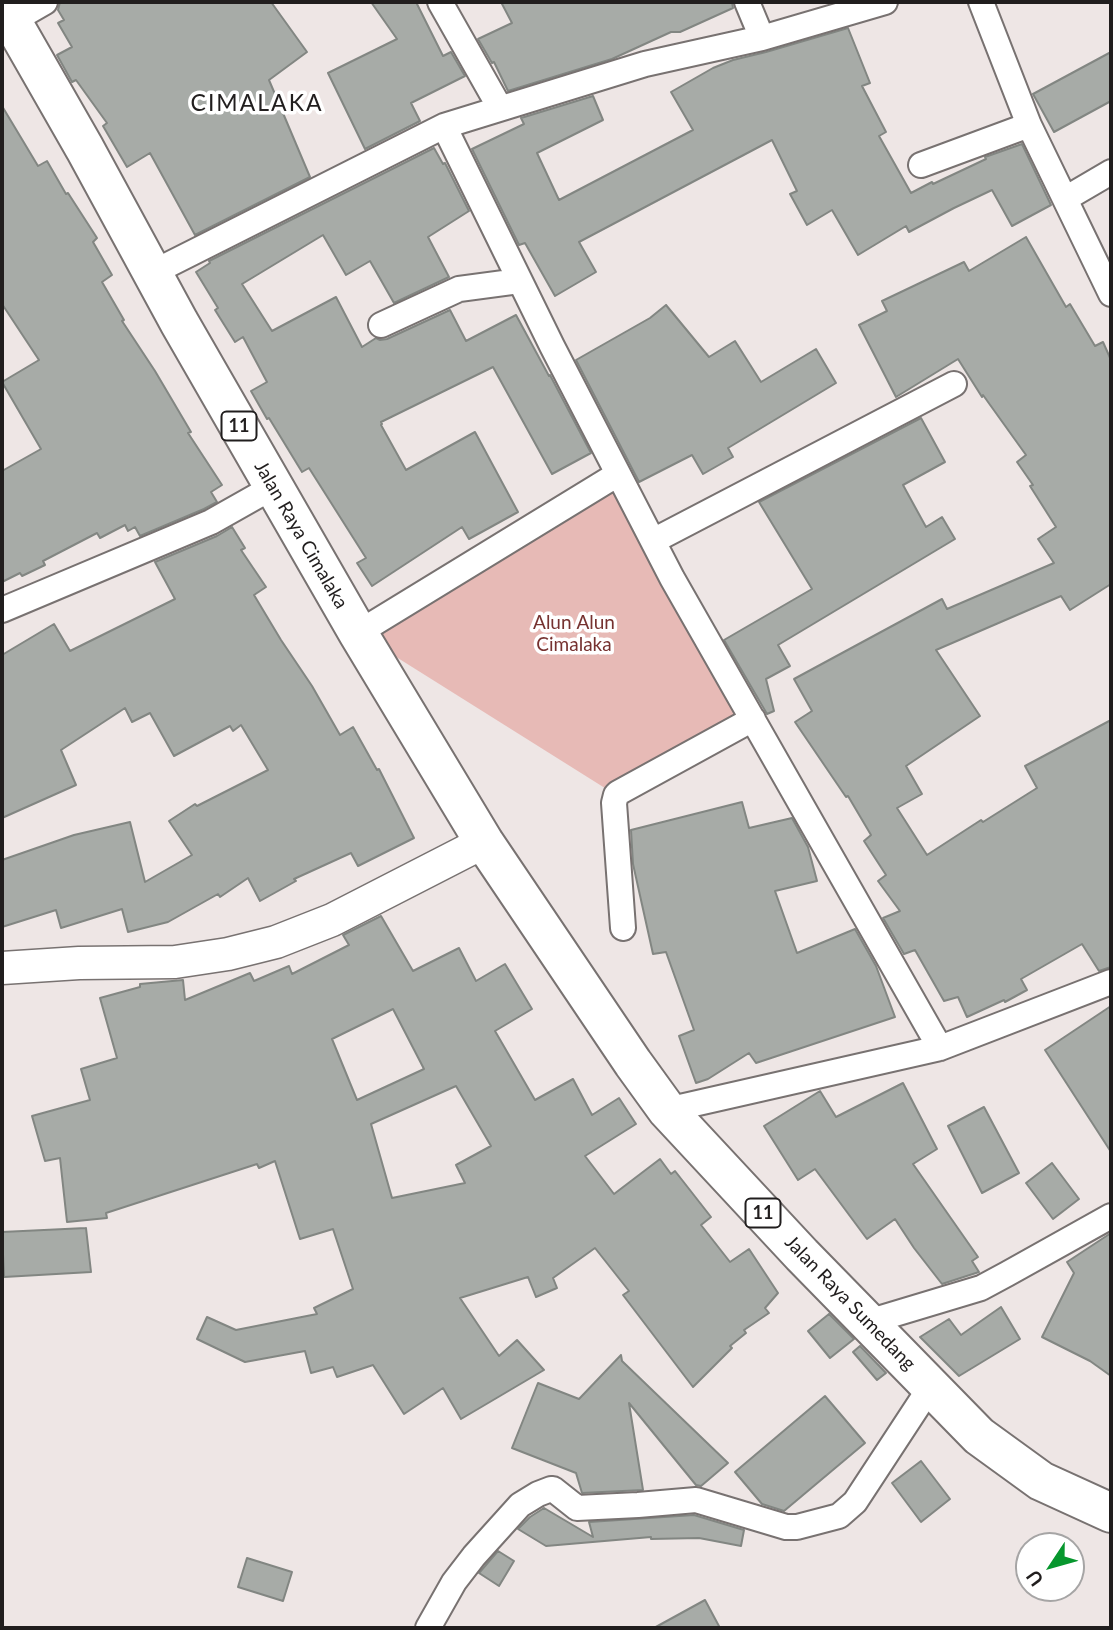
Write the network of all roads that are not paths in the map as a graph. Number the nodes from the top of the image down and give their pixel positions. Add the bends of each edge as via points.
1 (45, 2) edge
2 (440, 2) edge
3 (747, 2) edge
4 (885, 2) edge
5 (981, 2) edge
6 (7, 13) edge
7 (762, 38) junction
8 (500, 108) junction
9 (444, 125) junction
10 (1029, 125) junction
11 (921, 165) dead end
12 (1111, 172) edge
13 (1065, 200) junction
14 (152, 273) junction
15 (519, 281) junction
16 (1111, 294) edge
17 (381, 325) dead end
18 (954, 384) dead end
19 (618, 474) junction
20 (273, 486) junction
21 (653, 541) junction
22 (2, 610) edge
23 (358, 633) junction
24 (753, 719) junction
25 (484, 842) junction
26 (623, 928) dead end
27 (2, 968) edge
28 (1111, 982) edge
29 (940, 1048) junction
30 (667, 1110) junction
31 (1111, 1216) edge
32 (869, 1322) junction
33 (931, 1386) junction
34 (1111, 1513) edge
35 (428, 1628) edge

1 - 6 street
2 - 8 street
3 - 7 street
4 - 7 street
5 - 10 street
6 - 14 highway, Jalan Raya Cimalaka / 11
7 - 8 street via 645,64
8 - 9 street
9 - 14 street
9 - 15 street
10 - 11 street
10 - 13 street
12 - 13 street
13 - 16 street
14 - 20 highway, Jalan Raya Cimalaka / 11
15 - 17 street via 459,289
15 - 19 street
18 - 21 street
19 - 21 street
19 - 23 street
20 - 22 street via 211,522
20 - 23 highway, Jalan Raya Cimalaka / 11
21 - 24 street
23 - 25 highway, Jalan Raya Cimalaka / 11
24 - 26 street via 616,795
24 - 29 street
25 - 27 street via 332,920 276,942 175,962
25 - 30 highway, Jalan Raya Sumedang / 11
28 - 29 street
29 - 30 street
30 - 32 highway, Jalan Raya Sumedang / 11
31 - 32 street via 981,1287
32 - 33 highway, Jalan Raya Sumedang / 11
33 - 34 highway, Jalan Raya Sumedang / 11 via 979,1436 1041,1481
33 - 35 street via 855,1502 839,1516 786,1527 696,1500 577,1508 551,1489 520,1505 474,1556

